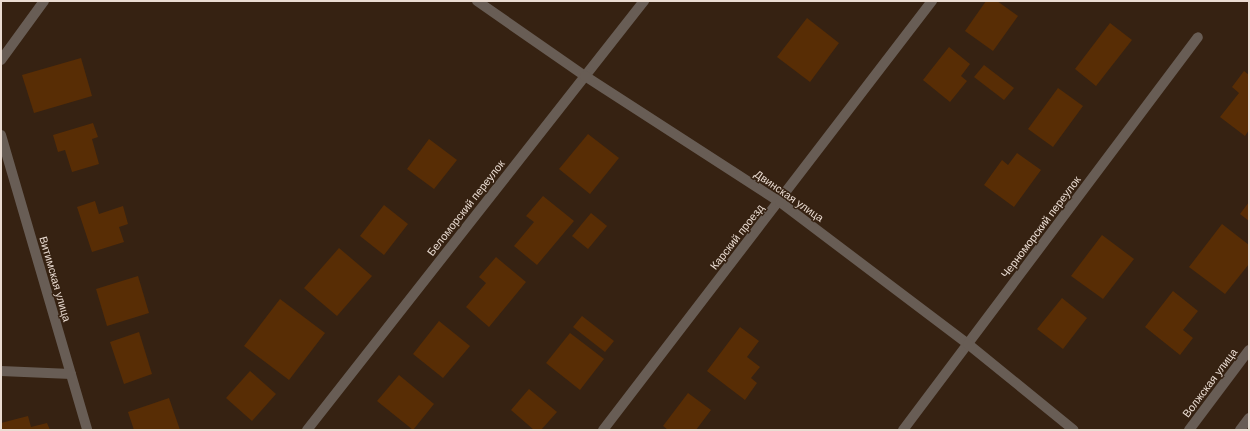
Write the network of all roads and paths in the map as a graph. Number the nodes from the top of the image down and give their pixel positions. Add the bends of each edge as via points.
1 (44, 1) edge
2 (477, 1) edge
3 (644, 1) edge
4 (932, 1) edge
5 (1198, 37) dead end
6 (1, 60) edge
7 (585, 76) junction
8 (1, 135) edge
9 (780, 202) junction
10 (968, 344) junction
11 (1249, 350) edge
12 (1, 371) edge
13 (71, 374) junction
14 (1249, 418) edge
15 (87, 430) edge
16 (307, 430) edge
17 (603, 430) edge
18 (902, 430) edge
19 (1074, 430) edge
20 (1189, 430) edge
21 (1240, 430) edge

1 - 6 street
2 - 7 street, Двинская улица
3 - 7 street, Беломорский переулок
4 - 9 street, Карский проезд
5 - 10 street, Черноморский переулок
7 - 9 street, Двинская улица
7 - 16 street, Беломорский переулок
8 - 13 street, Витимская улица
9 - 10 street, Двинская улица
9 - 17 street, Карский проезд
10 - 18 street, Черноморский переулок
10 - 19 street, Двинская улица
11 - 20 street, Волжская улица
12 - 13 street
13 - 15 street, Витимская улица
14 - 21 street

